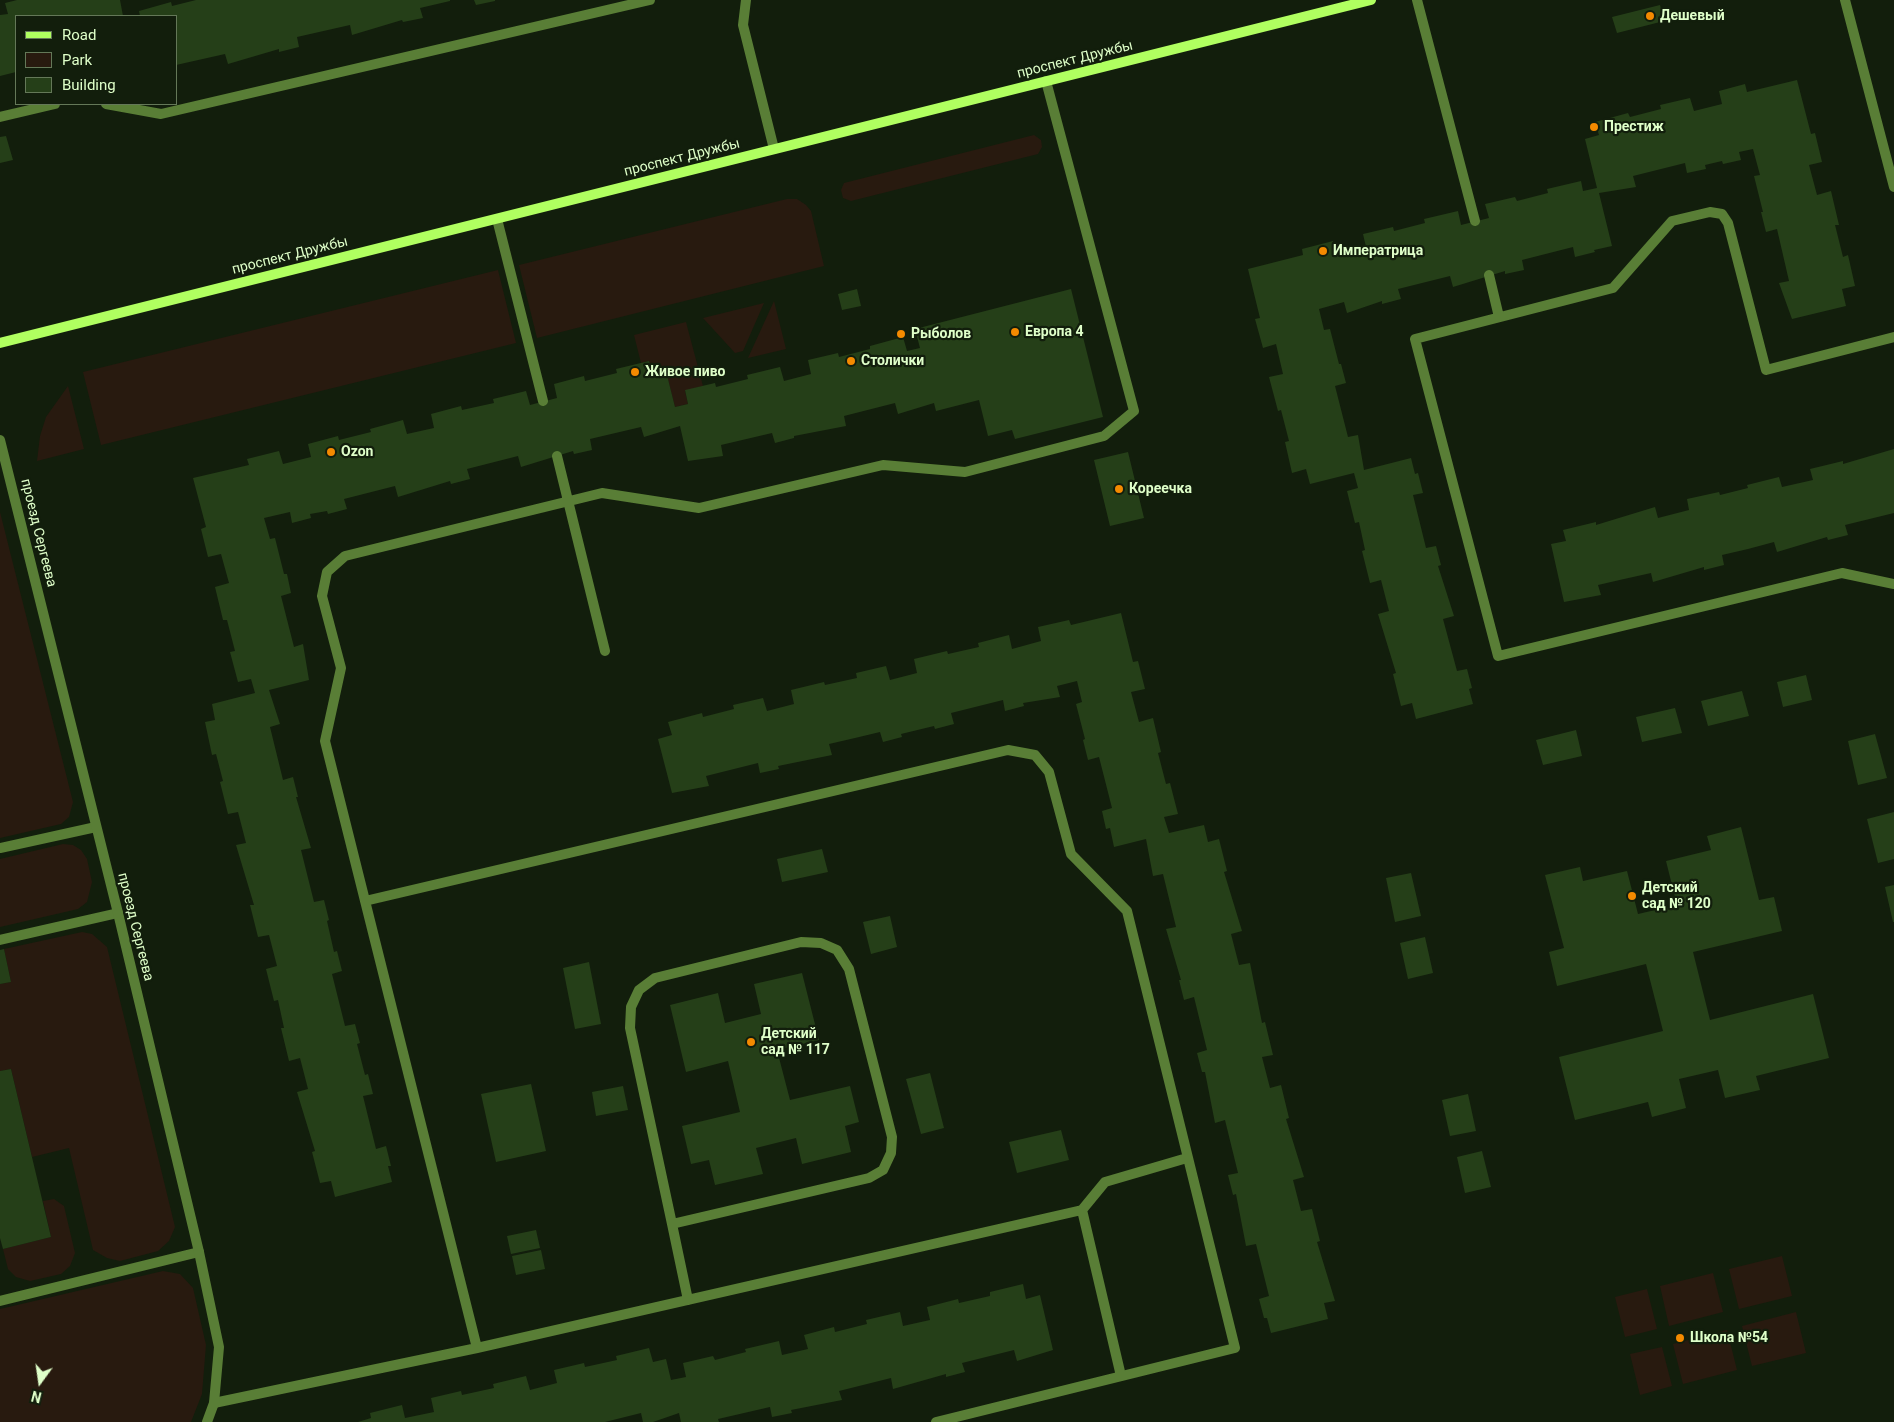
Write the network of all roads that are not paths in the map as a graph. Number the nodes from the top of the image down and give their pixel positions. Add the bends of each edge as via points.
1 (650, 0) edge
2 (746, 0) edge
3 (1372, 0) edge
4 (1417, 0) edge
5 (1845, 0) edge
6 (1046, 82) junction
7 (51, 105) edge
8 (112, 105) edge
9 (0, 117) edge
10 (774, 149) junction
11 (1892, 172) edge
12 (1894, 188) edge
13 (497, 219) junction
14 (1475, 221) dead end
15 (1489, 275) dead end
16 (1499, 317) junction
17 (1894, 337) edge
18 (0, 343) edge
19 (543, 401) dead end
20 (0, 440) edge
21 (557, 456) dead end
22 (567, 500) junction
23 (1894, 584) edge
24 (605, 651) dead end
25 (96, 828) junction
26 (0, 848) edge
27 (365, 901) junction
28 (118, 913) junction
29 (0, 940) edge
30 (1187, 1158) junction
31 (1082, 1210) junction
32 (672, 1224) junction
33 (199, 1252) junction
34 (688, 1300) junction
35 (0, 1301) edge
36 (477, 1348) junction
37 (1121, 1376) junction
38 (214, 1403) junction
39 (207, 1422) edge
40 (936, 1422) edge

1 - 8 street via 161,114
2 - 10 street via 743,25
3 - 6 main road, проспект Дружбы
4 - 14 street
5 - 11 street
6 - 10 main road, проспект Дружбы
6 - 22 street via 1134,410 1104,436 965,472 883,465 699,508 602,493
7 - 9 street
10 - 13 main road, проспект Дружбы
11 - 12 street
13 - 18 main road, проспект Дружбы
13 - 19 street
15 - 16 street
16 - 17 street via 1613,288 1672,221 1710,212 1722,214 1728,223 1766,370
16 - 23 street via 1416,339 1498,656 1842,572
20 - 25 street, проезд Сергеева
21 - 22 street
22 - 24 street
22 - 27 street via 345,556 327,572 322,596 341,668 325,741
25 - 26 street
25 - 28 street, проезд Сергеева
27 - 30 street via 1008,750 1035,755 1049,772 1071,854 1127,911
27 - 36 street
28 - 29 street
28 - 33 street, проезд Сергеева
30 - 31 street via 1105,1182
30 - 37 street via 1235,1348
31 - 34 street
31 - 37 street
32 - 32 street via 630,1028 630,1007 639,990 655,978 801,942 821,943 837,950 849,969 892,1137 891,1153 883,1170 869,1178
32 - 34 street
33 - 35 street
33 - 38 street, проезд Сергеева via 219,1347
34 - 36 street
36 - 38 street
37 - 40 street
38 - 39 street, проезд Сергеева

